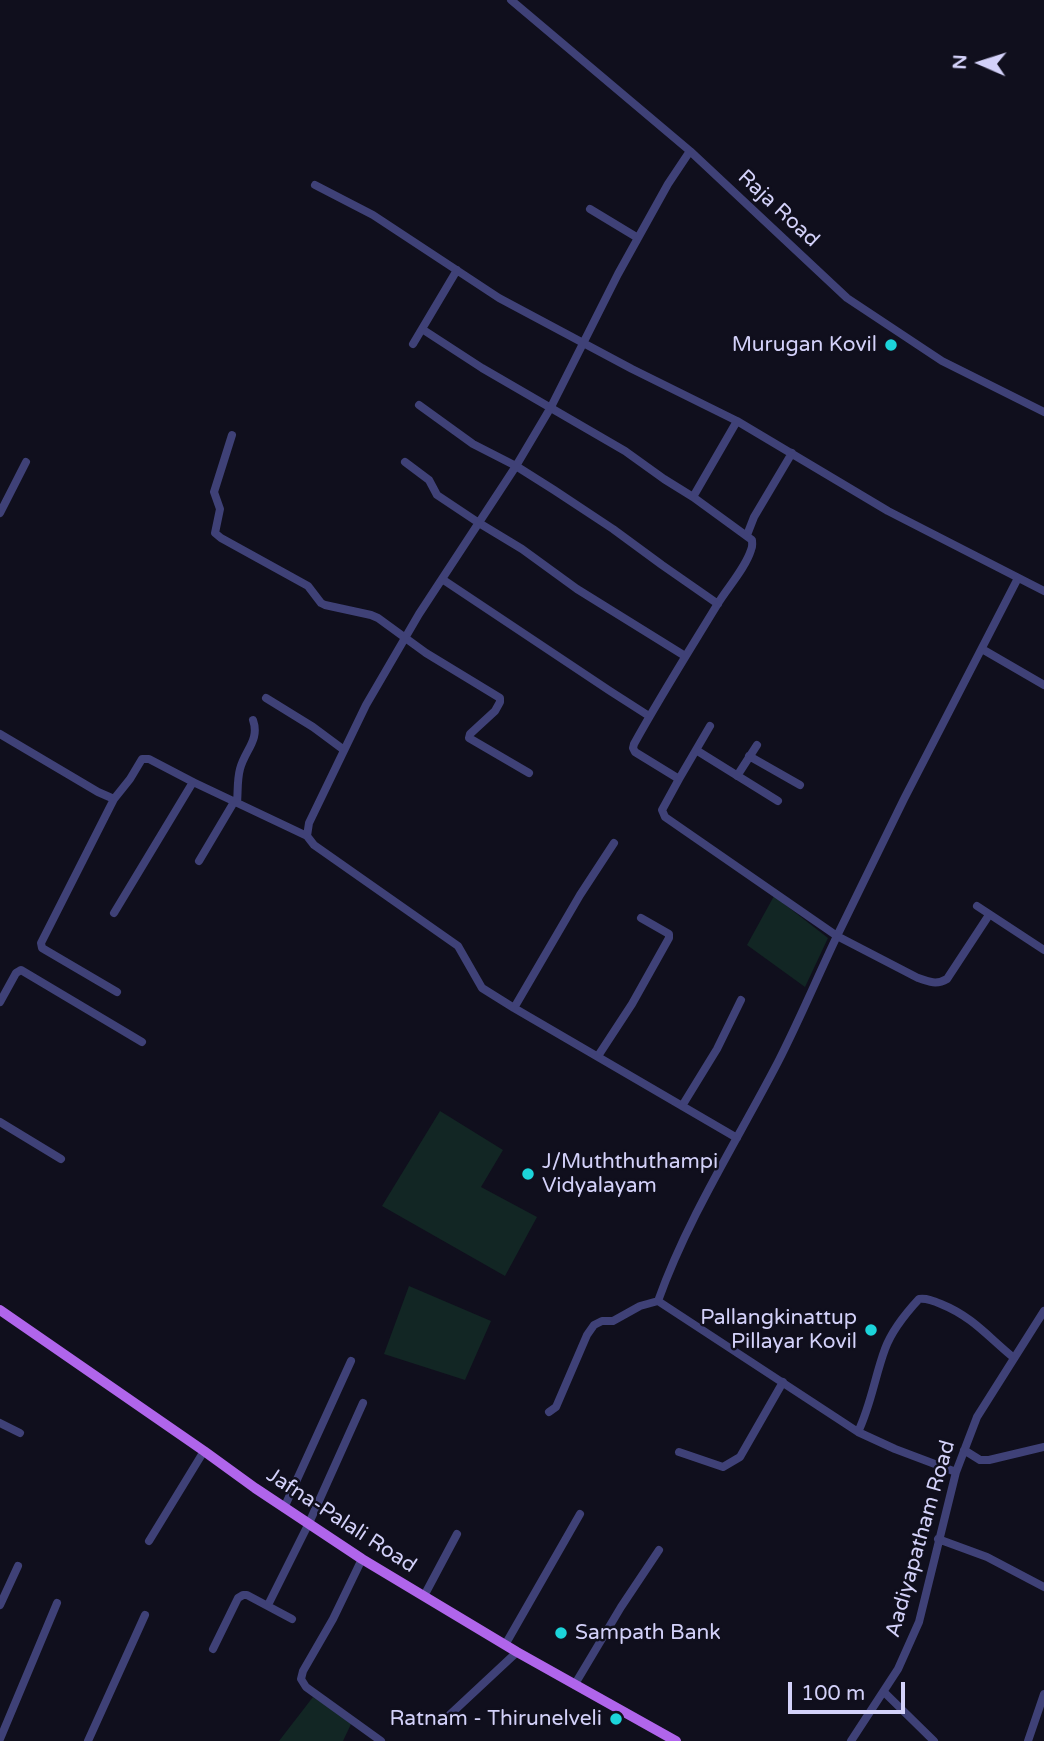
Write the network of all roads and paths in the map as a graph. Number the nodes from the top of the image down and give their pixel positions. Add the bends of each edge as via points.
1 (511, 0) edge
2 (690, 150) junction
3 (315, 185) dead end
4 (590, 209) dead end
5 (638, 238) junction
6 (457, 271) junction
7 (422, 329) junction
8 (584, 343) junction
9 (413, 344) dead end
10 (419, 405) dead end
11 (551, 407) junction
12 (1044, 412) edge
13 (737, 421) junction
14 (232, 435) dead end
15 (792, 453) junction
16 (26, 461) dead end
17 (405, 462) dead end
18 (516, 466) junction
19 (693, 497) junction
20 (0, 513) edge
21 (479, 523) junction
22 (747, 535) junction
23 (1018, 578) junction
24 (442, 579) junction
25 (1044, 591) edge
26 (718, 604) junction
27 (405, 638) junction
28 (982, 649) junction
29 (685, 656) junction
30 (1044, 685) edge
31 (266, 698) dead end
32 (649, 716) junction
33 (253, 720) dead end
34 (710, 726) dead end
35 (0, 734) edge
36 (757, 745) dead end
37 (344, 750) junction
38 (696, 750) junction
39 (749, 756) junction
40 (529, 773) dead end
41 (737, 776) junction
42 (679, 779) junction
43 (193, 782) junction
44 (800, 785) dead end
45 (114, 799) junction
46 (778, 801) dead end
47 (236, 803) junction
48 (307, 836) junction
49 (614, 843) dead end
50 (199, 861) dead end
51 (977, 906) dead end
52 (114, 913) dead end
53 (989, 915) junction
54 (641, 918) dead end
55 (837, 936) junction
56 (1044, 950) edge
57 (117, 992) dead end
58 (741, 1000) dead end
59 (0, 1002) edge
60 (513, 1008) junction
61 (142, 1042) dead end
62 (598, 1056) junction
63 (682, 1106) junction
64 (0, 1122) edge
65 (737, 1138) junction
66 (61, 1159) dead end
67 (658, 1301) junction
68 (0, 1310) edge
69 (1044, 1311) edge
70 (1014, 1358) junction
71 (351, 1361) dead end
72 (783, 1382) junction
73 (363, 1403) dead end
74 (548, 1412) dead end
75 (0, 1423) edge
76 (858, 1432) junction
77 (20, 1433) dead end
78 (1044, 1447) edge
79 (964, 1450) junction
80 (204, 1451) junction
81 (678, 1452) dead end
82 (956, 1472) junction
83 (284, 1508) junction
84 (580, 1514) dead end
85 (309, 1523) junction
86 (457, 1534) dead end
87 (938, 1539) junction
88 (149, 1541) dead end
89 (659, 1550) dead end
90 (362, 1559) junction
91 (18, 1566) dead end
92 (1044, 1587) edge
93 (424, 1596) junction
94 (57, 1603) dead end
95 (0, 1605) edge
96 (268, 1605) junction
97 (145, 1615) dead end
98 (292, 1619) dead end
99 (506, 1645) junction
100 (213, 1649) dead end
101 (517, 1652) junction
102 (575, 1684) junction
103 (884, 1692) junction
104 (1044, 1694) edge
105 (442, 1722) dead end
106 (0, 1739) edge
107 (88, 1741) edge
108 (381, 1741) edge
109 (676, 1741) edge
110 (850, 1741) edge
111 (934, 1741) edge
112 (1028, 1741) edge

1 - 2 street, Raja Road
2 - 5 street
2 - 12 street, Raja Road via 847,298 942,360
3 - 6 street via 373,215
4 - 5 street
5 - 8 street
6 - 7 street
6 - 8 street
7 - 9 street
7 - 11 street
8 - 11 street
8 - 13 street
10 - 18 street via 473,444
11 - 18 street
11 - 19 street
13 - 15 street
13 - 19 street
14 - 27 street via 214,492 220,509 215,533 308,586 321,603 379,618
15 - 22 street
15 - 23 street via 888,511
16 - 20 street
17 - 21 street via 429,480 437,495
18 - 21 street
18 - 26 street
19 - 22 street
21 - 24 street
21 - 29 street
22 - 26 street via 752,550
23 - 25 street
23 - 28 street
24 - 27 street
24 - 32 street
26 - 29 street
27 - 37 street
27 - 40 street via 500,698 495,711 469,738
28 - 30 street
28 - 55 street
29 - 32 street
31 - 37 street
32 - 42 street via 633,748
33 - 47 street via 256,734 242,764
34 - 38 street
35 - 45 street
36 - 39 street
37 - 48 street
38 - 41 street
38 - 42 street
39 - 41 street
39 - 44 street
41 - 46 street
42 - 55 street via 662,810 664,817
43 - 45 street via 145,758
43 - 47 street
43 - 52 street
45 - 57 street via 41,943 42,948
47 - 48 street
47 - 50 street
48 - 60 street via 458,946 482,988
49 - 60 street
51 - 53 street
53 - 55 street via 947,979 938,983 918,978
53 - 56 street
54 - 62 street via 669,938
55 - 65 street
58 - 63 street
59 - 61 street via 21,970
60 - 62 street
62 - 63 street
63 - 65 street
64 - 66 street
65 - 67 street via 675,1257
67 - 72 street
67 - 74 street via 594,1325 556,1407
68 - 80 main road, Jafna-Palali Road
69 - 70 street, Aadiyapatham Road
70 - 76 street via 969,1317 938,1302 919,1299 886,1346
70 - 79 street, Aadiyapatham Road via 977,1417
71 - 83 street
72 - 76 street
72 - 81 street via 740,1457 723,1467
73 - 85 street
75 - 77 street
76 - 82 street
78 - 79 street via 989,1460
79 - 82 street, Aadiyapatham Road
80 - 83 main road, Jafna-Palali Road
80 - 88 street
82 - 87 street, Aadiyapatham Road
83 - 85 main road, Jafna-Palali Road
84 - 99 street
85 - 90 main road, Jafna-Palali Road
85 - 96 street
86 - 93 street
87 - 92 street via 987,1557
87 - 103 street, Aadiyapatham Road via 919,1622
89 - 102 street
90 - 93 main road, Jafna-Palali Road
90 - 108 street via 301,1679
91 - 95 street
93 - 99 main road, Jafna-Palali Road
94 - 106 street
96 - 98 street
96 - 100 street via 240,1596
97 - 107 street
99 - 101 main road, Jafna-Palali Road
101 - 102 main road, Jafna-Palali Road
101 - 105 street
102 - 109 main road, Jafna-Palali Road
103 - 110 street, Aadiyapatham Road
103 - 111 street
104 - 112 street

